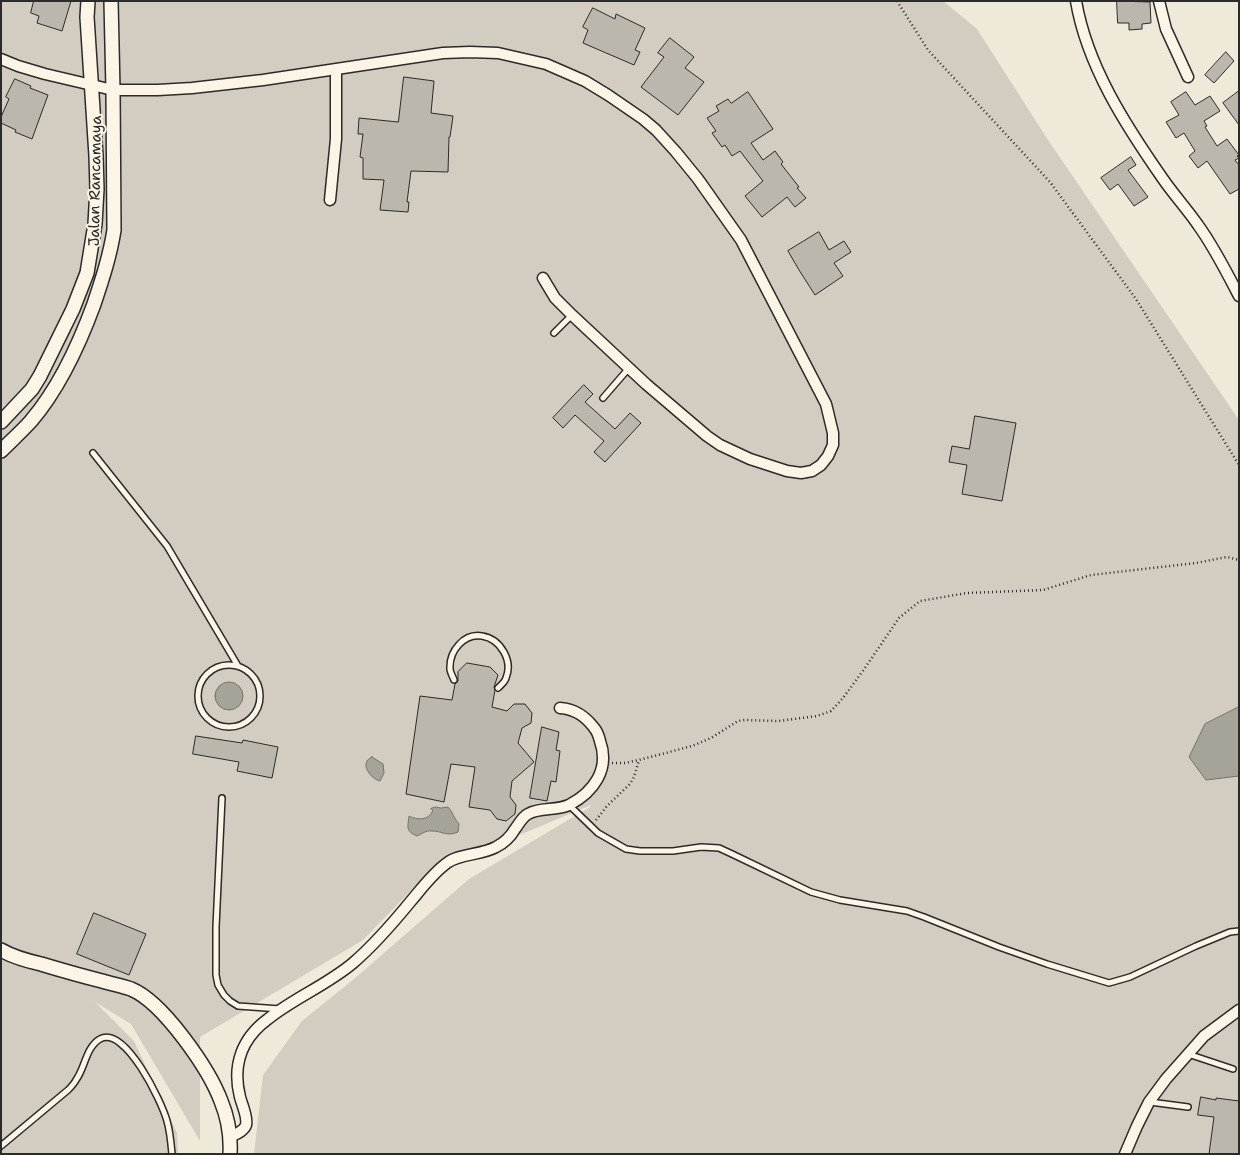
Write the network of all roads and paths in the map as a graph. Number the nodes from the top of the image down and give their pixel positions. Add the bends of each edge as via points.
1 (88, 1) edge
2 (111, 1) edge
3 (897, 1) edge
4 (1076, 1) edge
5 (1158, 1) edge
6 (1, 59) edge
7 (336, 69) junction
8 (1188, 77) dead end
9 (92, 85) junction
10 (113, 90) junction
11 (330, 200) dead end
12 (543, 278) dead end
13 (1239, 296) edge
14 (572, 315) junction
15 (554, 333) dead end
16 (629, 368) junction
17 (603, 398) dead end
18 (1, 422) edge
19 (1, 451) edge
20 (93, 453) dead end
21 (1239, 465) edge
22 (1239, 560) edge
23 (238, 666) junction
24 (454, 680) dead end
25 (498, 688) dead end
26 (560, 708) dead end
27 (639, 760) junction
28 (604, 762) junction
29 (222, 798) dead end
30 (569, 805) junction
31 (590, 826) junction
32 (1239, 931) edge
33 (1, 950) edge
34 (281, 1009) junction
35 (1239, 1010) edge
36 (1188, 1054) junction
37 (1233, 1069) dead end
38 (1149, 1102) junction
39 (1188, 1107) dead end
40 (230, 1137) junction
41 (1, 1146) edge
42 (172, 1154) edge
43 (230, 1154) edge
44 (1125, 1154) edge

1 - 9 street, Jalan Rancamaya
2 - 10 street, Jalan Rancamaya
3 - 21 path via 928,50 1050,182 1136,299
4 - 13 street via 1085,36 1112,99 1164,180 1211,244
5 - 8 street via 1166,30
6 - 9 street via 18,66
7 - 10 street via 192,88
7 - 11 street via 336,139
7 - 16 street via 443,53 498,53 546,64 578,78 643,119 676,152 698,179 740,240 826,404 833,445 821,465 812,471 801,473 750,459 707,436
9 - 10 street
9 - 18 street, Jalan Rancamaya via 97,189 95,224 87,273 73,309 40,376 32,389
10 - 19 street, Jalan Rancamaya via 114,230 111,251 84,330 67,367 47,400
12 - 14 street via 555,298
14 - 15 lane
14 - 16 street
16 - 17 lane
20 - 23 lane via 167,546
22 - 27 path via 1227,558 1091,575 1043,590 967,593 920,601 899,618 865,668 831,711 817,716 779,721 738,721 711,738 692,746
23 - 23 lane via 254,678 260,696 259,706 251,718 238,726 218,725 202,712 198,702 198,691 208,673 217,667
24 - 25 lane via 450,669 453,652 462,641 482,636 492,639 500,646 508,659 506,679
26 - 28 street via 569,709 586,718 597,731
27 - 28 path via 625,763
27 - 31 path via 630,784
28 - 30 street via 598,780
29 - 34 lane via 216,928 218,985 224,995 238,1006
30 - 31 lane
30 - 34 street via 526,814 506,841 497,847 450,860 352,963
31 - 32 lane via 626,849 673,851 701,847 719,848 811,892 840,900 907,911 999,947 1109,983 1130,977 1230,932
33 - 40 street via 28,961 132,990 149,1001 167,1017 212,1080 222,1102
34 - 40 street via 266,1020 246,1041 238,1062 245,1126
35 - 36 street via 1204,1036
36 - 37 lane
36 - 38 street
38 - 39 lane
38 - 44 street
40 - 43 street
41 - 42 lane via 68,1090 95,1043 102,1038 110,1038 118,1041 133,1055 156,1095 167,1120

